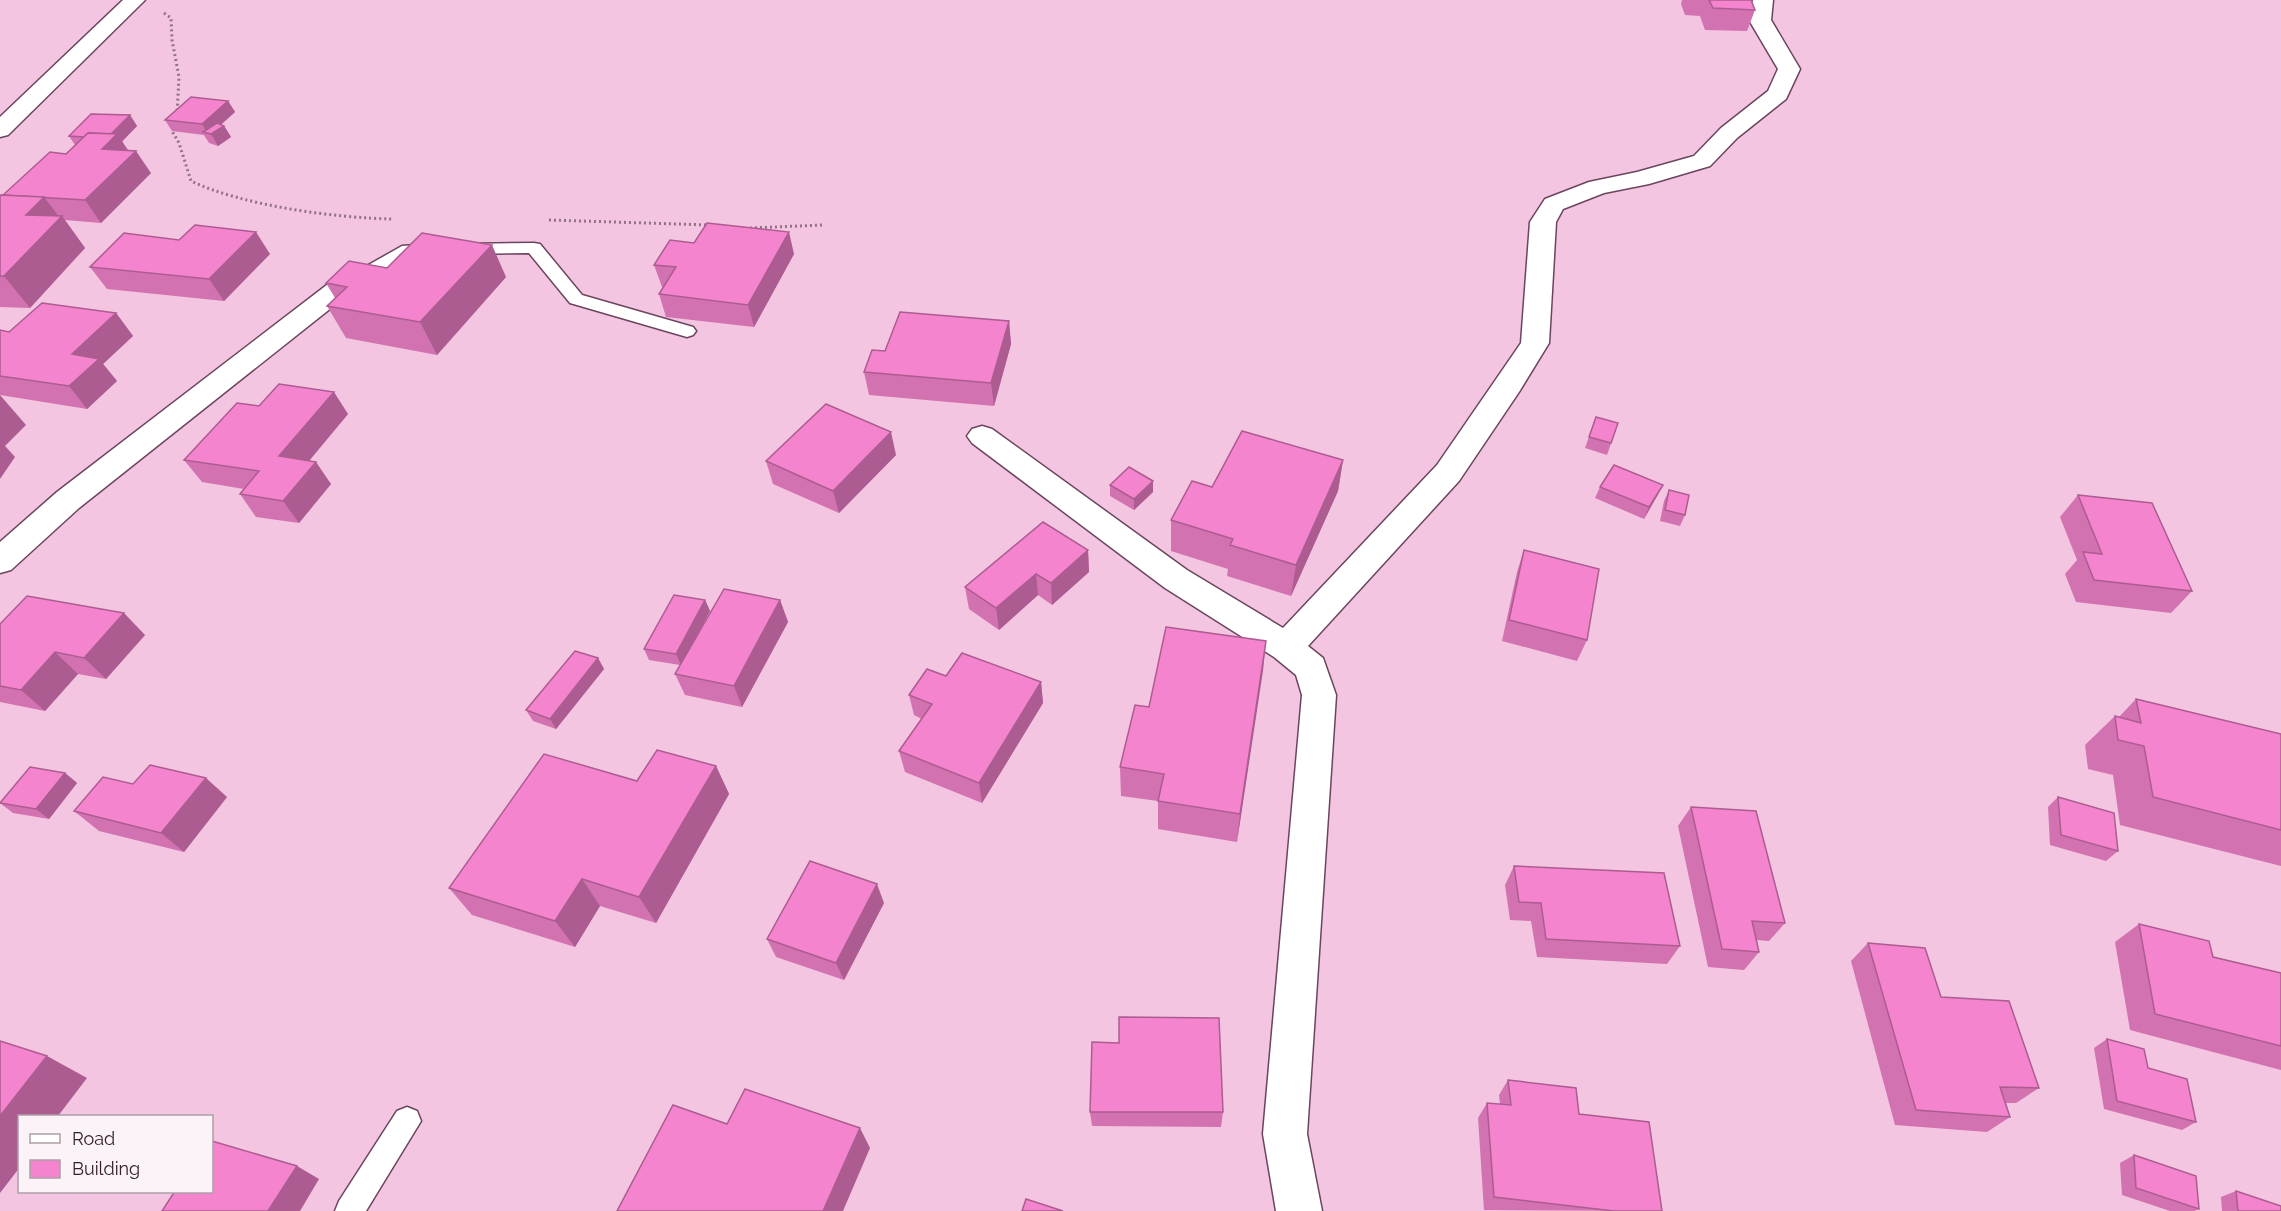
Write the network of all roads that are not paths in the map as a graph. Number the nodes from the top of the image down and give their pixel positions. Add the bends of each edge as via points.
1 (1763, 0) edge
2 (132, 3) edge
3 (0, 130) edge
4 (341, 287) joint
5 (687, 331) dead end
6 (982, 436) dead end
7 (0, 561) edge
8 (1286, 646) junction
9 (407, 1121) dead end
10 (349, 1211) edge
11 (1299, 1211) edge

1 - 8 street via 1760,20 1789,69 1778,94 1729,133 1702,161 1598,187 1554,204 1543,222 1534,343 1509,385 1448,473
2 - 3 street
4 - 5 lane via 408,250 534,248 576,299
4 - 7 street via 68,500
6 - 8 street via 1176,579
8 - 11 street via 1311,668 1319,695 1285,1134
9 - 10 lane

